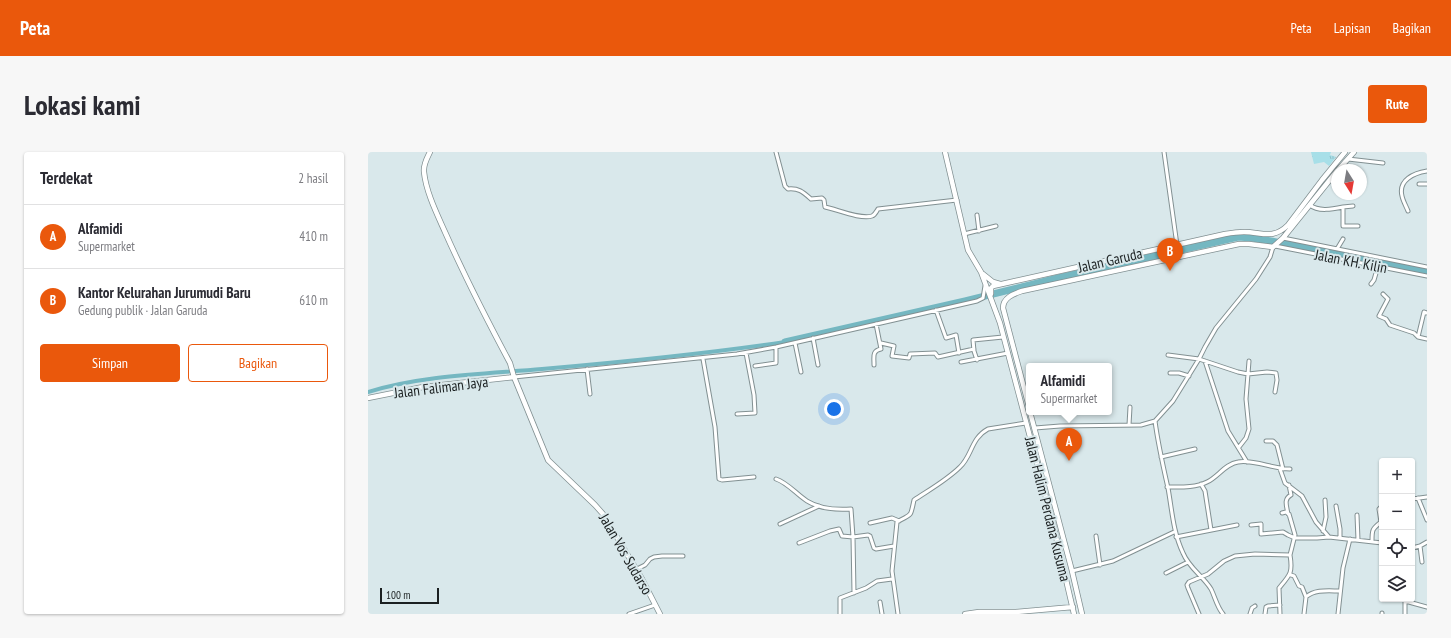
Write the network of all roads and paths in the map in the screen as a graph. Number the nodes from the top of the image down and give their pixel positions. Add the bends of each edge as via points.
1 (430, 152) edge
2 (776, 152) edge
3 (945, 152) edge
4 (1164, 152) edge
5 (1346, 152) edge
6 (1354, 152) edge
7 (1348, 158) junction
8 (1383, 163) dead end
9 (1343, 164) edge
10 (1427, 171) edge
11 (1331, 180) edge
12 (1419, 184) dead end
13 (1427, 184) edge
14 (957, 200) junction
15 (1310, 205) junction
16 (1353, 206) dead end
17 (1343, 207) junction
18 (1408, 211) dead end
19 (977, 215) dead end
20 (996, 226) dead end
21 (1358, 226) dead end
22 (979, 231) junction
23 (964, 234) junction
24 (1282, 239) junction
25 (1342, 239) dead end
26 (1177, 245) junction
27 (1275, 246) junction
28 (1172, 248) junction
29 (1337, 249) junction
30 (1174, 258) junction
31 (1385, 260) junction
32 (1378, 266) junction
33 (1384, 267) junction
34 (1427, 267) edge
35 (981, 272) junction
36 (1427, 276) edge
37 (1000, 284) junction
38 (1371, 284) dead end
39 (1383, 294) dead end
40 (989, 295) junction
41 (936, 310) junction
42 (1427, 313) edge
43 (876, 324) junction
44 (1003, 337) junction
45 (1418, 337) junction
46 (813, 338) junction
47 (1427, 339) edge
48 (795, 343) junction
49 (881, 343) junction
50 (776, 347) junction
51 (974, 349) junction
52 (746, 353) junction
53 (959, 353) junction
54 (1008, 353) junction
55 (1168, 355) dead end
56 (704, 359) junction
57 (1199, 359) junction
58 (977, 360) junction
59 (1205, 361) junction
60 (1249, 361) dead end
61 (961, 362) dead end
62 (874, 365) dead end
63 (755, 366) dead end
64 (818, 366) dead end
65 (587, 369) junction
66 (801, 372) dead end
67 (1170, 373) dead end
68 (1248, 374) junction
69 (514, 376) junction
70 (1189, 376) junction
71 (1275, 392) dead end
72 (590, 394) dead end
73 (1026, 396) edge
74 (368, 398) edge
75 (1130, 407) dead end
76 (736, 414) dead end
77 (1031, 415) edge
78 (1155, 422) junction
79 (1026, 423) junction
80 (1129, 425) junction
81 (1035, 428) junction
82 (1266, 442) dead end
83 (1238, 447) junction
84 (1195, 449) dead end
85 (1161, 457) junction
86 (1247, 462) junction
87 (1290, 468) dead end
88 (1281, 469) junction
89 (1047, 474) junction
90 (1040, 476) junction
91 (754, 477) dead end
92 (776, 479) dead end
93 (1201, 484) junction
94 (1289, 485) junction
95 (1167, 487) junction
96 (1427, 497) edge
97 (1415, 498) edge
98 (1418, 498) junction
99 (1325, 500) dead end
100 (1055, 505) junction
101 (819, 506) junction
102 (1336, 506) dead end
103 (1048, 507) junction
104 (1282, 513) dead end
105 (1288, 514) junction
106 (1357, 515) dead end
107 (1427, 520) edge
108 (899, 521) junction
109 (870, 523) dead end
110 (780, 524) dead end
111 (1379, 524) edge
112 (1238, 525) dead end
113 (1251, 525) dead end
114 (1211, 530) junction
115 (1174, 532) junction
116 (1323, 532) junction
117 (1096, 536) dead end
118 (853, 537) junction
119 (1176, 537) junction
120 (1329, 537) junction
121 (1295, 538) junction
122 (1340, 538) junction
123 (1350, 539) junction
124 (1358, 540) junction
125 (1372, 542) junction
126 (1427, 542) edge
127 (799, 543) dead end
128 (1379, 543) edge
129 (894, 546) junction
130 (1420, 546) junction
131 (1415, 547) edge
132 (1290, 555) junction
133 (683, 556) dead end
134 (1188, 562) junction
135 (1422, 562) dead end
136 (1100, 565) junction
137 (637, 569) junction
138 (1072, 571) junction
139 (1166, 573) dead end
140 (1290, 575) junction
141 (1201, 576) junction
142 (892, 579) junction
143 (1340, 591) junction
144 (854, 593) junction
145 (1306, 597) junction
146 (880, 602) dead end
147 (1405, 602) edge
148 (1411, 602) edge
149 (655, 605) junction
150 (1280, 605) junction
151 (1255, 606) dead end
152 (1427, 607) edge
153 (1073, 608) junction
154 (1016, 613) edge
155 (629, 614) edge
156 (660, 614) edge
157 (840, 614) edge
158 (882, 614) edge
159 (898, 614) edge
160 (965, 614) edge
161 (1074, 614) edge
162 (1082, 614) edge
163 (1199, 614) edge
164 (1223, 614) edge
165 (1250, 614) edge
166 (1266, 614) edge
167 (1280, 614) edge
168 (1304, 614) edge
169 (1338, 614) edge
170 (1405, 614) edge

1 - 69 main road, Jalan Vos Sudarso via 424,170 438,216 462,272
2 - 14 street via 788,189 802,191 811,199 822,198 825,207 840,210 845,214 870,217 878,209
3 - 14 main road, Jalan Halim Perdana Kusuma
4 - 26 street
5 - 26 main road, Jalan Garuda via 1282,231 1276,234 1225,234
6 - 7 main road
7 - 8 street
7 - 9 main road
10 - 18 street via 1417,172 1403,184 1402,196
11 - 15 main road
12 - 13 street
14 - 23 main road, Jalan Halim Perdana Kusuma
15 - 17 street via 1314,208 1327,209
15 - 24 main road
16 - 17 street
17 - 21 street via 1343,226
19 - 22 street
20 - 22 street
22 - 23 street
23 - 35 main road, Jalan Halim Perdana Kusuma via 968,250
24 - 27 main road
24 - 29 street, Jalan KH. Kilin
25 - 29 street
26 - 28 main road, Jalan Garuda
27 - 30 main road, Jalan Garuda via 1239,244
27 - 32 street, Jalan KH. Kilin
27 - 57 street via 1256,279 1216,328
28 - 30 main road
28 - 37 main road, Jalan Garuda
29 - 31 street, Jalan KH. Kilin
30 - 73 main road, Jalan Garuda via 1022,291 1008,298 1003,304 1005,320
31 - 33 street
31 - 34 street, Jalan KH. Kilin
32 - 33 street, Jalan KH. Kilin
32 - 38 street
33 - 36 street, Jalan KH. Kilin
35 - 37 main road
35 - 40 main road, Jalan Halim Perdana Kusuma
37 - 40 main road, Jalan Garuda via 991,288
39 - 45 street via 1388,299 1379,316 1386,319 1390,325 1414,333
40 - 41 street via 977,301
40 - 44 main road, Jalan Halim Perdana Kusuma
41 - 43 street
41 - 53 street via 946,338 956,335
42 - 45 street via 1424,312
43 - 46 street
43 - 49 street
44 - 51 street via 973,340
44 - 54 main road, Jalan Halim Perdana Kusuma
45 - 47 street
46 - 48 street
46 - 64 street
48 - 50 street
48 - 66 street
49 - 53 street via 894,346 892,356 902,358 909,358 910,354 935,353 938,357
49 - 62 street via 881,349 874,352
50 - 52 street
50 - 63 street via 776,363
51 - 53 street
51 - 58 street
52 - 56 street
52 - 76 street via 755,413
54 - 58 street
54 - 79 main road, Jalan Halim Perdana Kusuma
55 - 57 street
56 - 65 street
56 - 91 street via 715,427 719,479
57 - 59 street
57 - 70 street
58 - 61 street
59 - 68 street
59 - 83 street via 1228,431
60 - 68 street
65 - 69 street
65 - 72 street
67 - 70 street
68 - 71 street via 1276,373
68 - 83 street via 1246,399 1249,429 1246,438
69 - 74 main road, Jalan Faliman Jaya via 423,387
69 - 137 main road, Jalan Vos Sudarso via 548,460 599,509
70 - 78 street
75 - 80 street
77 - 81 main road, Jalan Halim Perdana Kusuma
78 - 80 street
78 - 85 street
79 - 90 main road, Jalan Halim Perdana Kusuma
79 - 108 street via 983,432 973,444 962,466 914,500 909,516
80 - 81 street
81 - 89 main road, Jalan Halim Perdana Kusuma
82 - 88 street via 1273,441 1278,445
83 - 86 street
84 - 85 street
85 - 95 street
86 - 88 street
86 - 93 street via 1230,464 1208,482
87 - 88 street
88 - 94 street via 1283,480
89 - 90 main road
89 - 100 main road, Jalan Halim Perdana Kusuma
90 - 103 main road, Jalan Halim Perdana Kusuma
92 - 101 street via 807,501
93 - 95 street
93 - 114 street via 1205,491
94 - 105 street via 1291,496 1286,500
94 - 116 street via 1302,496
95 - 115 street
96 - 98 street
97 - 98 street
98 - 107 street
99 - 116 street via 1326,517
100 - 103 main road
100 - 138 main road, Jalan Halim Perdana Kusuma
101 - 110 street
101 - 118 street via 838,510 851,509
102 - 122 street
103 - 153 main road, Jalan Halim Perdana Kusuma
104 - 105 street
105 - 121 street
106 - 124 street
108 - 109 street via 892,518
108 - 129 street
111 - 125 street via 1373,528
112 - 114 street
113 - 121 street via 1261,524 1262,534 1283,532
114 - 119 street
115 - 119 street
115 - 136 street
116 - 120 street
117 - 136 street
118 - 127 street via 842,536 840,529
118 - 129 street via 870,536 876,549
118 - 144 street
119 - 134 street
120 - 121 street
120 - 122 street
121 - 132 street
122 - 123 street
123 - 124 street
123 - 143 street
124 - 125 street
125 - 128 street
126 - 130 street
129 - 142 street
130 - 131 street
130 - 135 street
132 - 140 street
132 - 141 street via 1235,556
133 - 137 street via 654,557 646,566
134 - 139 street
134 - 141 street
136 - 138 street
137 - 149 main road, Jalan Vos Sudarso
138 - 162 main road, Jalan Halim Perdana Kusuma
140 - 145 street via 1294,576 1302,587
140 - 150 street via 1279,588
141 - 163 street via 1187,585
141 - 164 street
142 - 144 street via 877,581
142 - 159 street
143 - 145 street via 1314,592
143 - 169 street
144 - 157 street via 840,598
145 - 168 street
146 - 158 street
147 - 170 street
148 - 152 street
149 - 155 street
149 - 156 main road, Jalan Vos Sudarso
150 - 166 street via 1268,606
150 - 167 street
151 - 165 street
153 - 154 main road
153 - 161 main road, Jalan Halim Perdana Kusuma
154 - 160 main road

